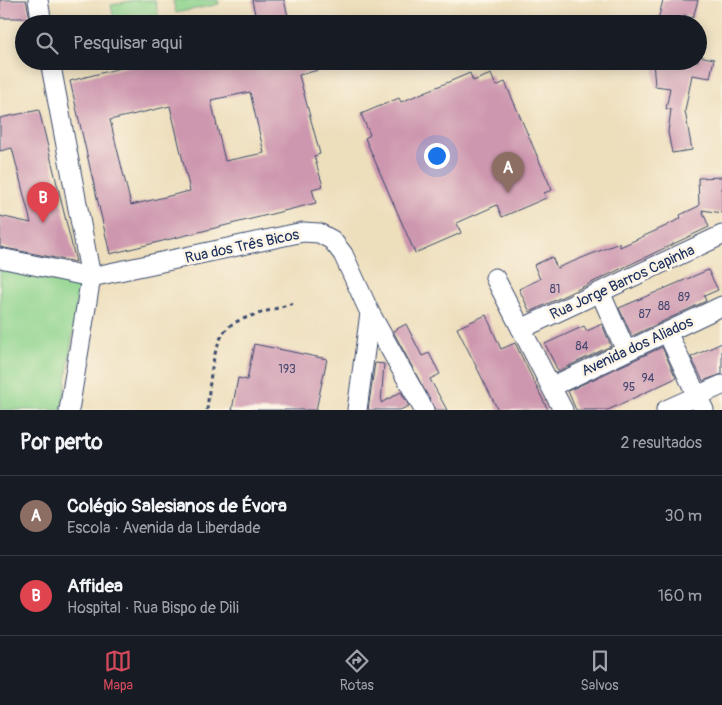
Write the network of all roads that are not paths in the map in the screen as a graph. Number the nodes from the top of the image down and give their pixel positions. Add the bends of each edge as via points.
1 (38, 0) edge
2 (40, 15) edge
3 (52, 70) edge
4 (722, 235) edge
5 (0, 258) edge
6 (91, 277) junction
7 (495, 278) dead end
8 (600, 292) junction
9 (722, 306) edge
10 (370, 312) junction
11 (521, 329) junction
12 (667, 332) junction
13 (626, 351) junction
14 (722, 384) edge
15 (551, 387) junction
16 (700, 403) edge
17 (69, 410) edge
18 (357, 410) edge
19 (424, 410) edge
20 (563, 410) edge
21 (666, 410) edge

1 - 2 street
3 - 6 street
4 - 8 street, Rua Jorge Barros Capinha
5 - 6 street
6 - 10 street, Rua dos Três Bicos via 303,232 320,234 332,240 343,254
6 - 17 street
7 - 11 street
8 - 11 street, Rua Jorge Barros Capinha
8 - 13 street
9 - 12 street, Avenida dos Aliados
10 - 18 street
10 - 19 street, Rua dos Três Bicos
11 - 15 street
12 - 13 street, Avenida dos Aliados
12 - 16 street
13 - 15 street, Avenida dos Aliados
14 - 16 street
15 - 20 street
16 - 21 street

